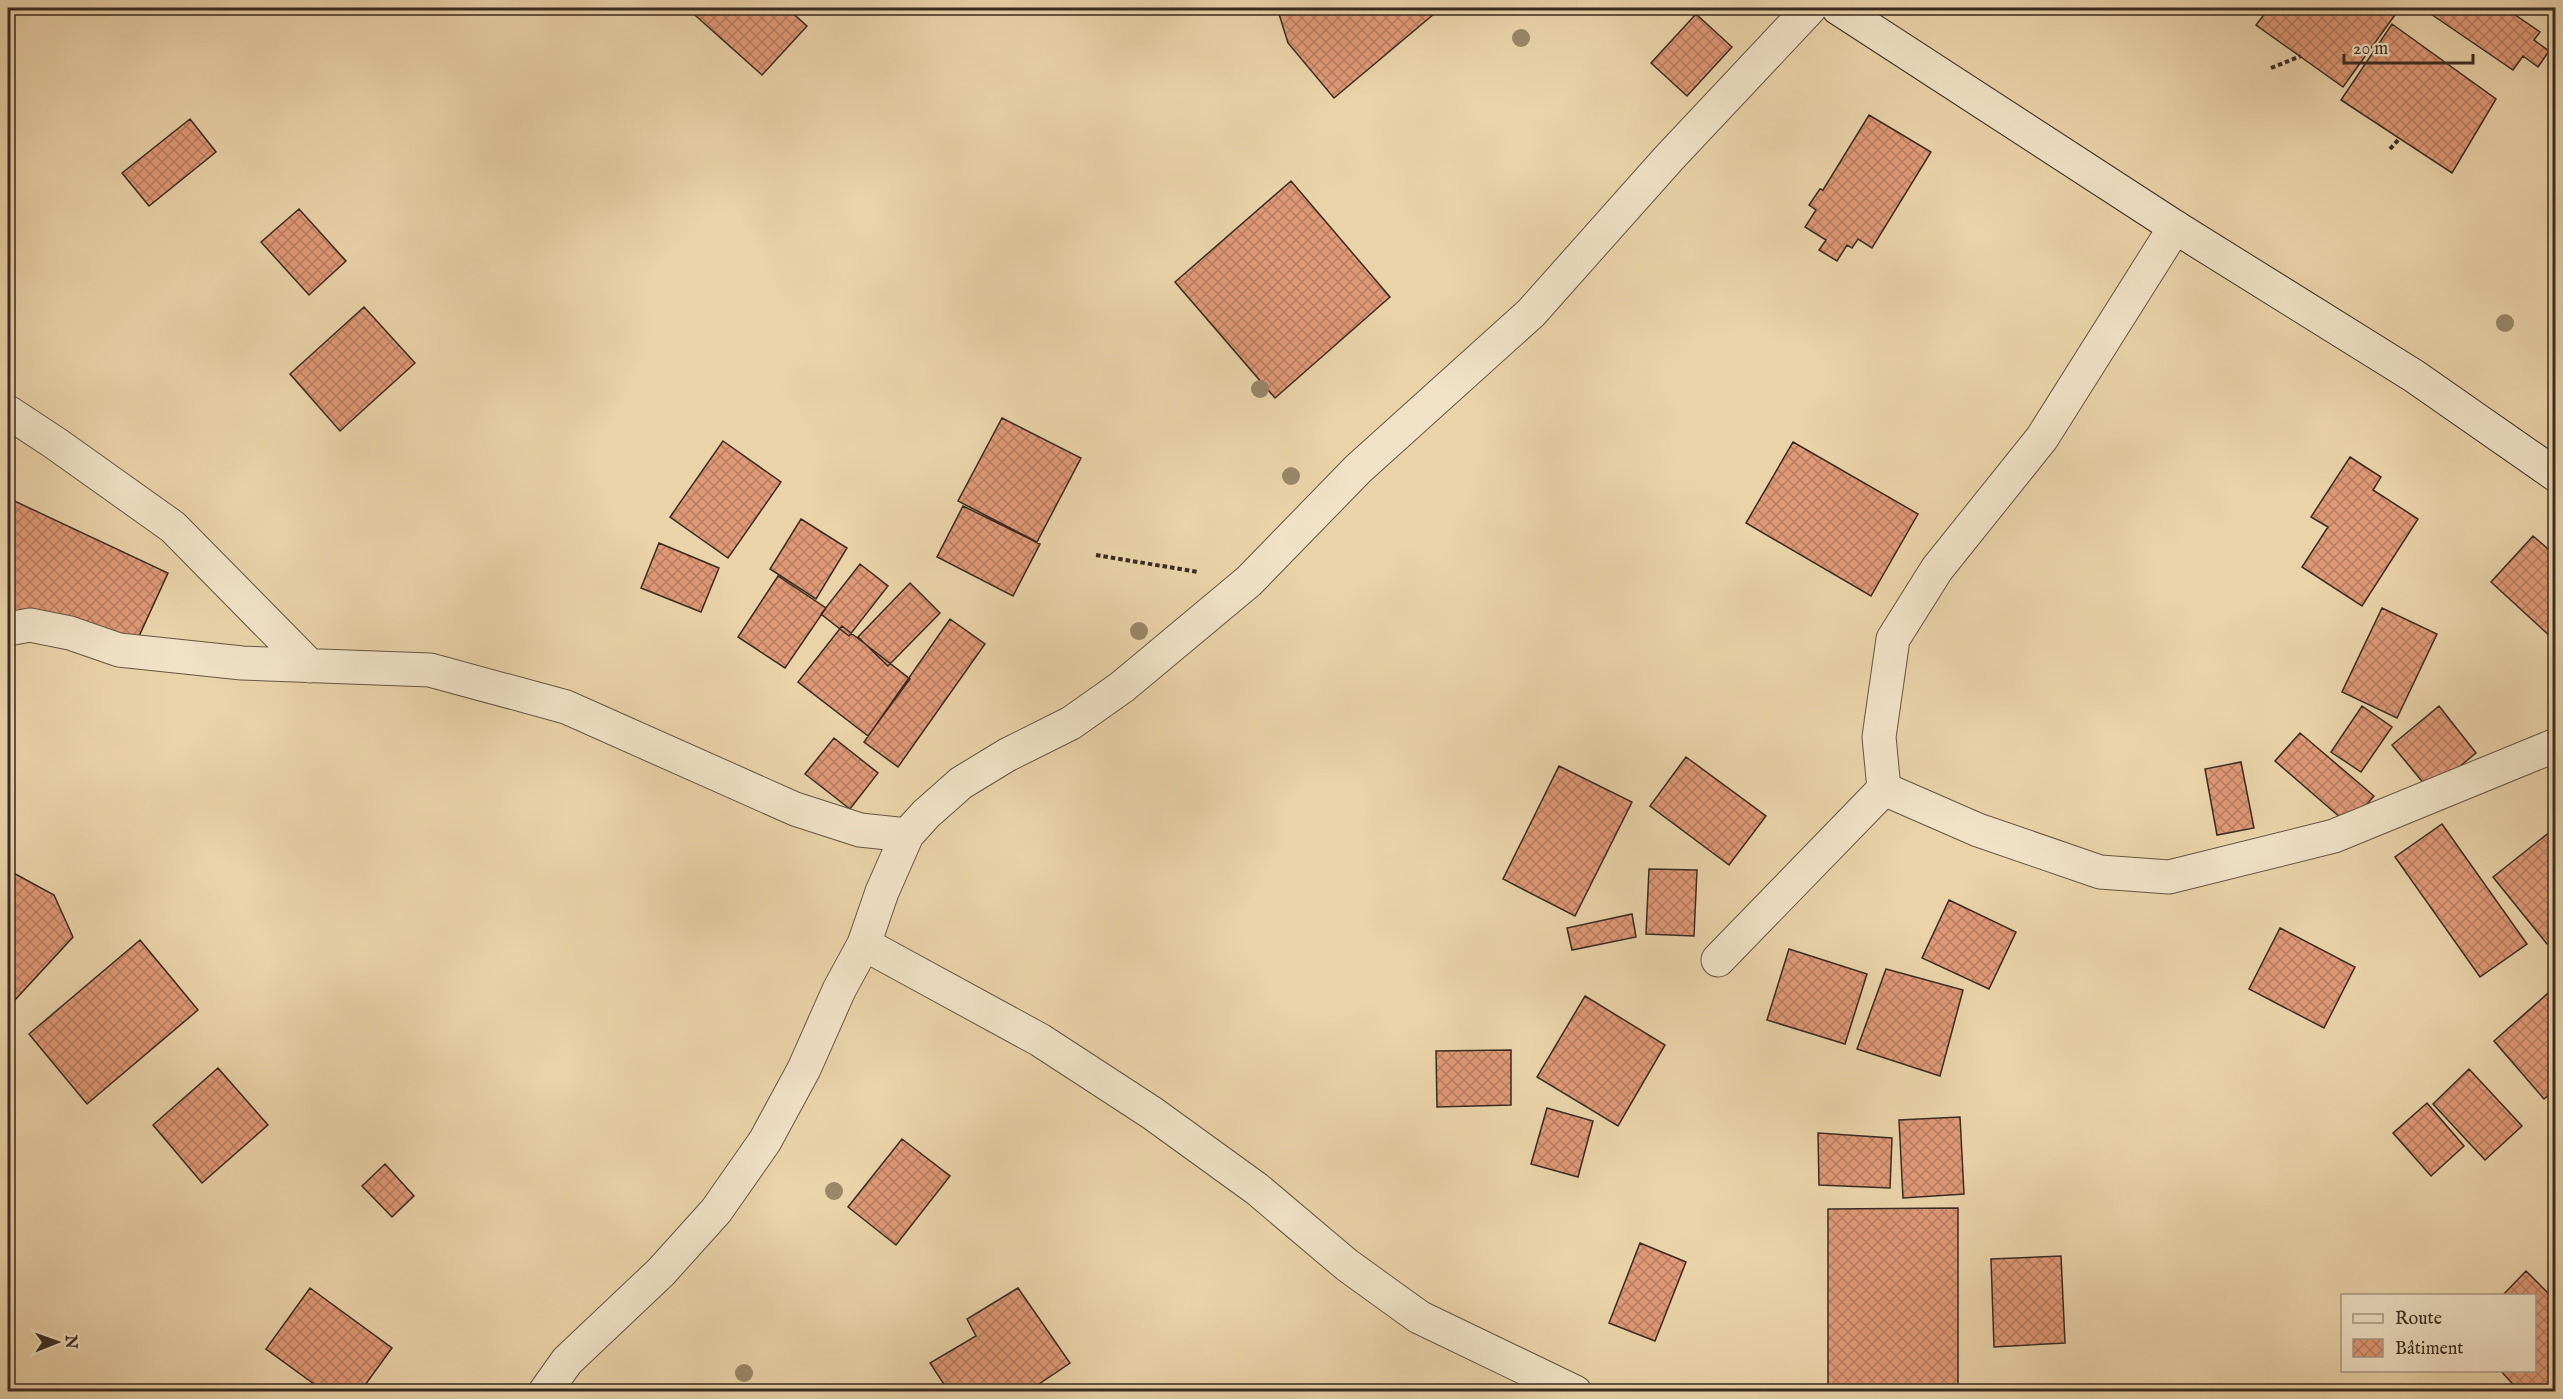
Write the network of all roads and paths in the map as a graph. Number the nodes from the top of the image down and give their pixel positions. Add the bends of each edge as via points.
1 (1810, 8) edge
2 (1838, 8) edge
3 (2301, 56) dead end
4 (2271, 68) dead end
5 (2400, 138) dead end
6 (2391, 149) dead end
7 (2175, 227) junction
8 (8, 412) edge
9 (2556, 475) edge
10 (1096, 555) dead end
11 (1250, 581) junction
12 (8, 629) edge
13 (310, 666) junction
14 (2556, 745) edge
15 (1884, 789) junction
16 (907, 835) junction
17 (864, 944) junction
18 (1718, 960) dead end
19 (545, 1392) edge
20 (1575, 1392) edge

1 - 11 street via 1531,313 1358,470
2 - 7 street
3 - 4 path
5 - 6 path
7 - 9 street via 2414,376
7 - 15 street via 2042,438 1937,569 1893,639 1879,737
8 - 13 street via 173,527
10 - 11 path
11 - 16 street via 1122,687 1071,723 961,783
12 - 13 street via 30,625 70,633 119,650
13 - 16 street via 430,670 566,707 795,809 860,830
14 - 15 street via 2334,836 2169,877 2100,872 1978,830
15 - 18 street
16 - 17 street
17 - 19 street via 765,1141 716,1211 661,1272 567,1362
17 - 20 street via 1040,1040 1152,1113 1257,1189 1347,1265 1419,1317

